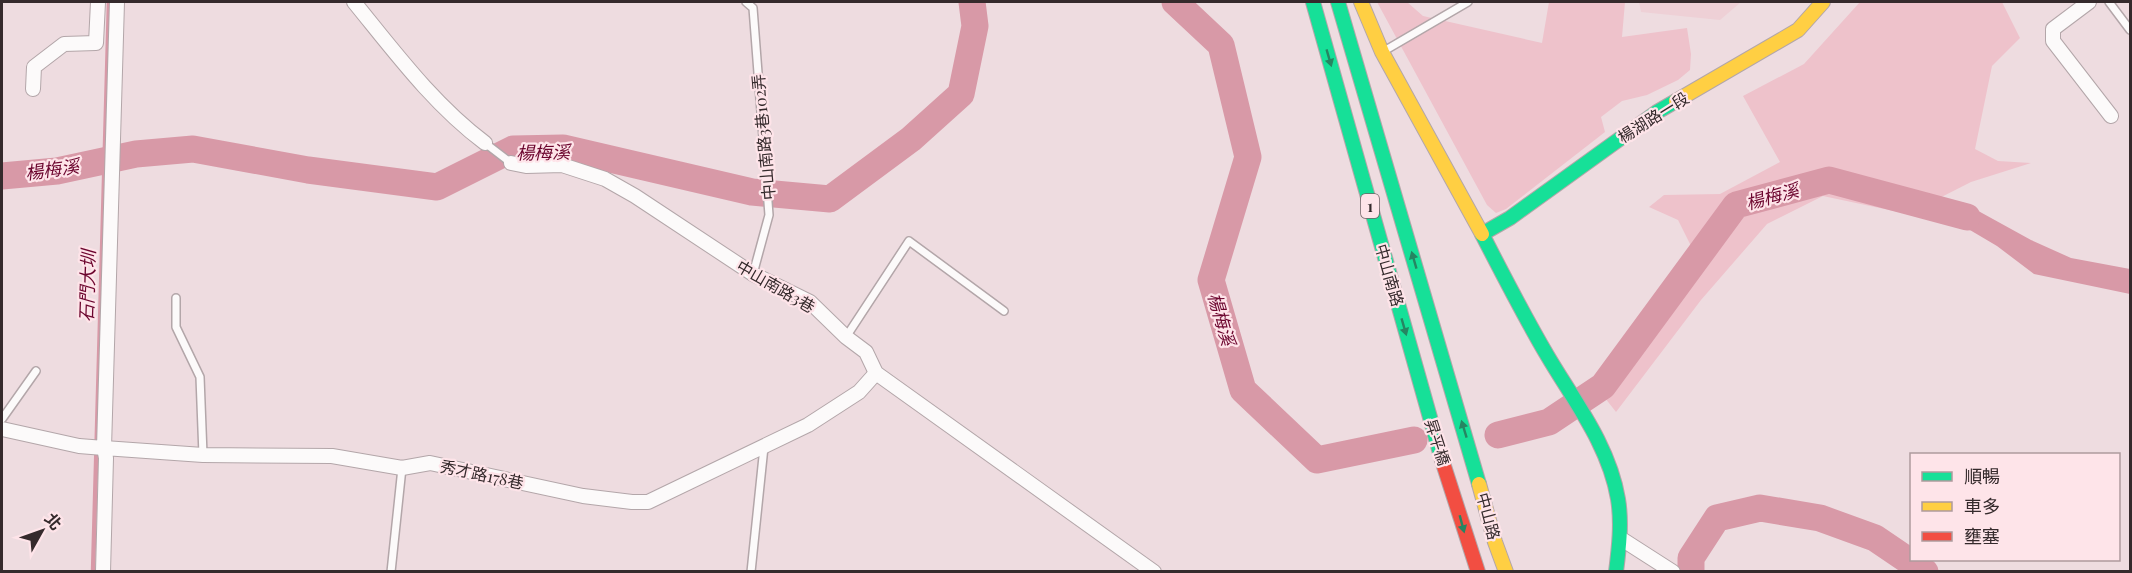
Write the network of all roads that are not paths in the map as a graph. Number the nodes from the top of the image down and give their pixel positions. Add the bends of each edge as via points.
1 (98, 2) edge
2 (117, 2) edge
3 (354, 2) edge
4 (746, 2) edge
5 (1313, 2) edge
6 (1338, 2) edge
7 (1361, 2) edge
8 (1467, 2) edge
9 (1823, 2) edge
10 (2089, 2) edge
11 (2109, 2) edge
12 (2130, 30) edge
13 (1382, 52) junction
14 (33, 88) dead end
15 (2111, 116) dead end
16 (485, 143) joint
17 (512, 163) joint
18 (1482, 234) junction
19 (753, 274) junction
20 (176, 298) dead end
21 (1004, 311) dead end
22 (846, 337) junction
23 (36, 370) dead end
24 (876, 373) junction
25 (1454, 397) joint
26 (1427, 410) joint
27 (2, 419) edge
28 (2, 429) edge
29 (764, 445) junction
30 (102, 447) junction
31 (203, 455) junction
32 (1473, 460) joint
33 (402, 468) junction
34 (1448, 475) joint
35 (1620, 538) junction
36 (103, 572) edge
37 (391, 572) edge
38 (751, 572) edge
39 (1154, 572) edge
40 (1478, 572) edge
41 (1506, 572) edge
42 (1616, 572) edge
43 (1673, 572) edge

1 - 14 street via 96,43 64,45 34,67
2 - 30 street
3 - 16 street via 460,124
4 - 19 lane, 中山南路3巷102弄 via 753,8 769,215
5 -> 26 main road, 中山南路 / 1
25 -> 6 main road, 中山南路 / 1
7 - 13 main road
8 - 13 lane
9 - 18 main road, 楊湖路一段 via 1798,30 1657,112
10 - 15 street via 2053,29 2053,40
11 - 12 lane
13 - 18 main road
16 - 17 lane
17 - 19 street, 中山南路3巷 via 562,165 605,179
18 - 35 main road via 1547,356 1597,438 1618,500
19 - 22 street, 中山南路3巷 via 810,302
20 - 31 lane via 176,327 200,377
21 - 22 lane via 909,241
22 - 24 street, 中山南路3巷 via 866,352
23 - 27 lane
24 - 29 street, 秀才路178巷 via 859,392 808,425
24 - 39 street, 中山南路3巷
32 -> 25 main road, 昇平橋 / 1
26 - 34 main road, 昇平橋 / 1
28 - 30 street, 秀才路178巷 via 79,446
29 - 33 street, 秀才路178巷 via 648,502 583,496 430,463
29 - 38 lane
30 - 31 street, 秀才路178巷
30 - 36 street via 106,458
31 - 33 street, 秀才路178巷 via 332,456
32 - 41 main road, 中山路 / 1
33 - 37 lane
34 -> 40 main road, 中山路 / 1
35 - 42 main road
35 - 43 street

